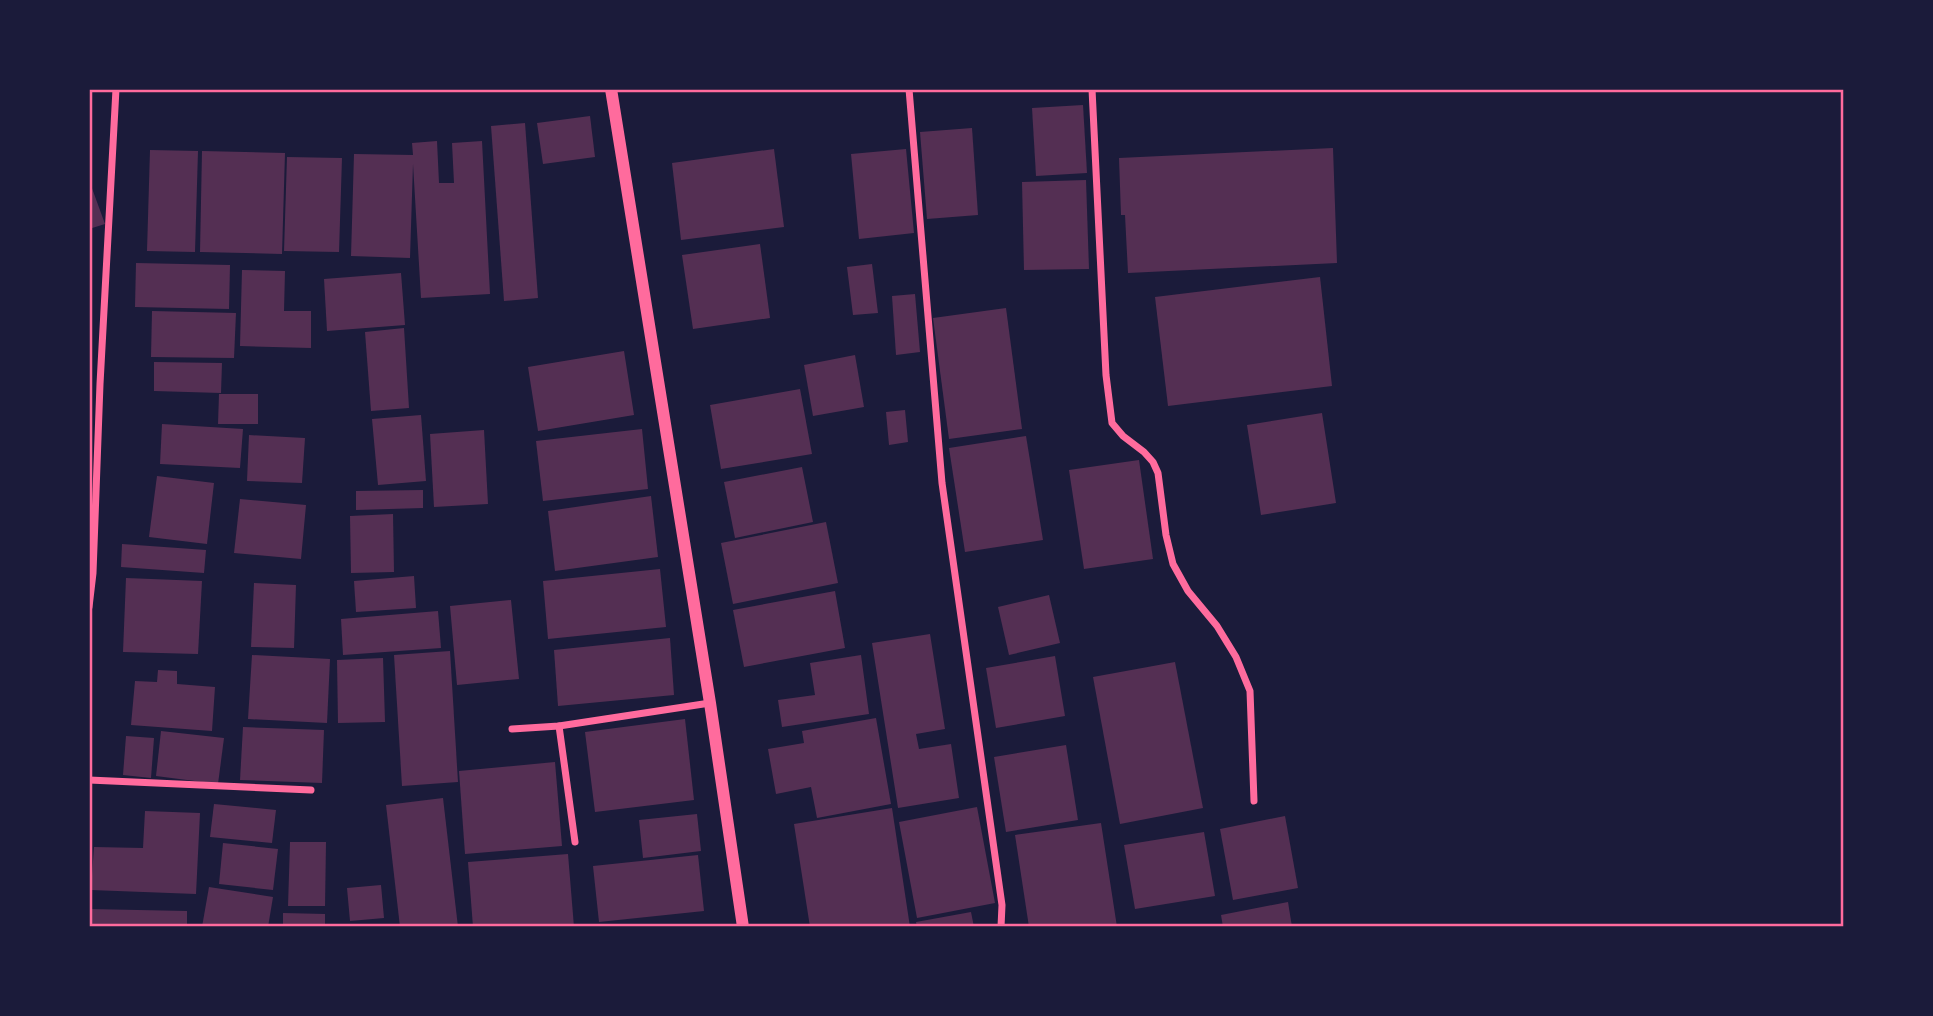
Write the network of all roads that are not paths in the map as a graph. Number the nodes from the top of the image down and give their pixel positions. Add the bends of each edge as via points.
1 (116, 89) edge
2 (611, 89) edge
3 (909, 89) edge
4 (1092, 89) edge
5 (91, 573) edge
6 (89, 607) edge
7 (709, 703) junction
8 (559, 726) junction
9 (512, 729) dead end
10 (89, 780) edge
11 (311, 790) dead end
12 (1254, 801) dead end
13 (575, 842) dead end
14 (743, 927) edge
15 (1001, 927) edge

1 - 5 street
2 - 7 street
3 - 15 street via 942,483 1002,905
4 - 12 street via 1112,424 1153,463 1173,564 1236,657 1250,691
5 - 6 street
7 - 8 street
7 - 14 street
8 - 9 street
8 - 13 street
10 - 11 street

